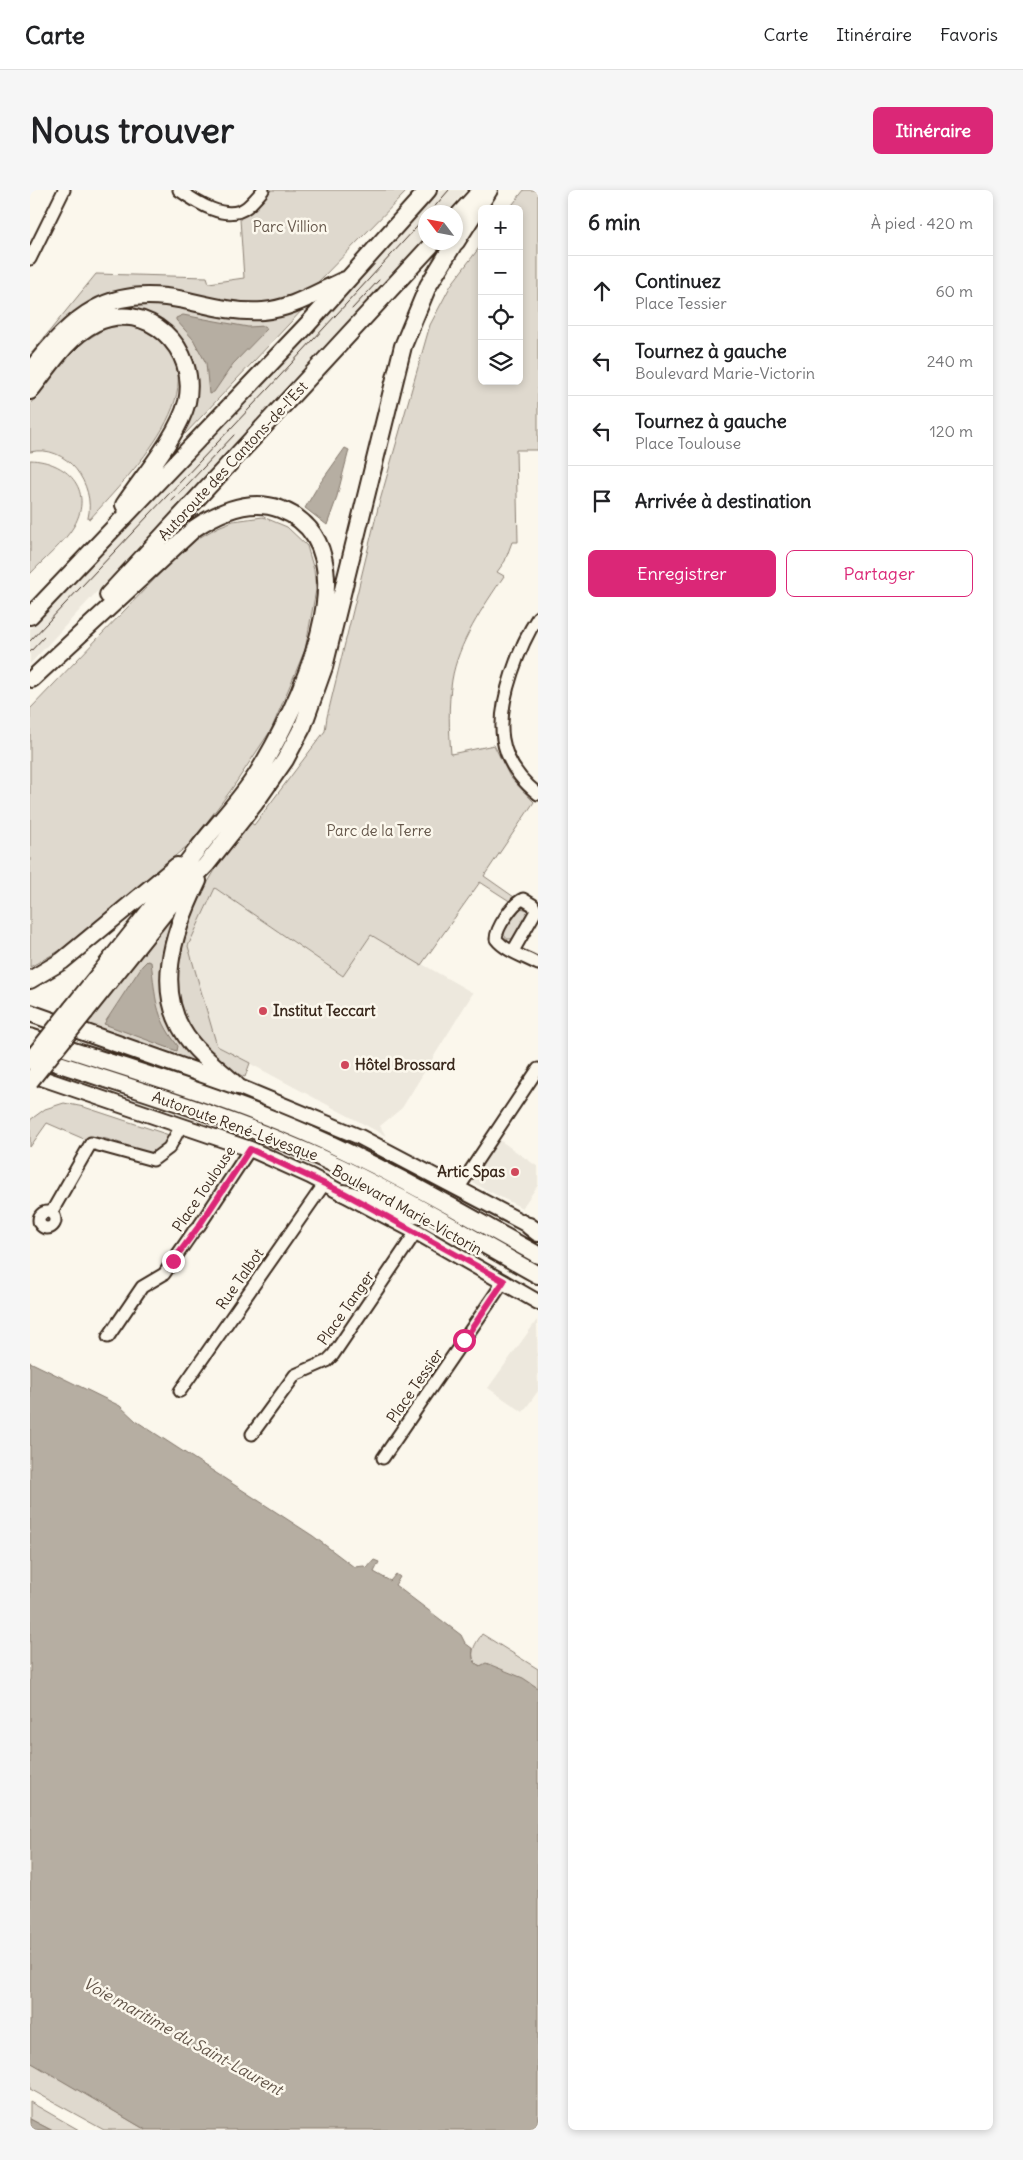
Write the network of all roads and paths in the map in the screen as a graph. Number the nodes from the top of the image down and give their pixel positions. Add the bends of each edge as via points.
1 (179, 190) edge
2 (263, 190) edge
3 (428, 190) edge
4 (481, 190) edge
5 (489, 190) edge
6 (59, 191) edge
7 (463, 210) edge
8 (463, 230) edge
9 (427, 250) edge
10 (450, 250) edge
11 (30, 259) edge
12 (351, 277) junction
13 (30, 370) edge
14 (30, 391) edge
15 (96, 547) junction
16 (30, 616) edge
17 (538, 617) edge
18 (31, 680) edge
19 (538, 794) edge
20 (198, 849) junction
21 (206, 865) junction
22 (513, 951) dead end
23 (538, 964) edge
24 (30, 980) edge
25 (78, 1010) junction
26 (30, 1013) edge
27 (30, 1037) edge
28 (30, 1055) edge
29 (30, 1061) edge
30 (537, 1071) edge
31 (30, 1074) edge
32 (30, 1081) edge
33 (238, 1086) junction
34 (180, 1126) junction
35 (250, 1149) junction
36 (324, 1183) junction
37 (458, 1189) junction
38 (344, 1193) junction
39 (50, 1213) dead end
40 (451, 1227) junction
41 (535, 1230) edge
42 (416, 1232) junction
43 (538, 1255) edge
44 (538, 1275) edge
45 (504, 1281) junction
46 (538, 1302) edge
47 (108, 1337) dead end
48 (180, 1391) dead end
49 (252, 1434) dead end
50 (383, 1458) dead end

1 - 2 street via 208,209 230,212 246,208
3 - 12 highway
4 - 7 highway
5 - 8 highway
6 - 11 street
9 - 18 highway, Autoroute des Cantons-de-l'Est
10 - 21 highway via 428,286 403,346 313,702 279,770
12 - 13 highway via 292,304 263,311 238,311 156,296 115,299 75,320
12 - 15 highway
14 - 15 highway via 74,339 90,326 108,319 130,317 151,323 168,335 183,356 188,373 188,391 179,422
15 - 16 highway
17 - 19 street via 521,647 505,695 501,721 502,740 511,762 524,782
18 - 20 highway via 195,528 212,517 240,507 267,506 291,514 307,526 319,544 326,578 324,608 308,668 286,722 262,767
20 - 24 highway via 70,955
20 - 25 highway
21 - 25 highway
21 - 33 highway via 174,938 169,962 170,992 186,1036
22 - 23 street
25 - 29 highway, bridge
25 - 32 highway, bridge
26 - 33 highway
27 - 43 highway, Autoroute René-Lévesque via 306,1132 380,1168
28 - 40 highway, Autoroute René-Lévesque via 274,1138 357,1175
30 - 37 street
31 - 34 main road, Boulevard Marie-Victorin
33 - 37 main road via 360,1137
34 - 35 main road, Boulevard Marie-Victorin
34 - 39 street via 169,1148 154,1160 91,1143
35 - 36 main road, Boulevard Marie-Victorin
35 - 47 street, Place Toulouse via 166,1271 142,1287
36 - 38 main road, Boulevard Marie-Victorin
36 - 48 street, Rue Talbot
37 - 41 main road
38 - 40 highway
38 - 42 main road, Boulevard Marie-Victorin
40 - 44 highway, Autoroute René-Lévesque
42 - 45 main road, Boulevard Marie-Victorin
42 - 49 street, Place Tanger via 333,1355 327,1361 295,1375
45 - 46 main road, Boulevard Marie-Victorin
45 - 50 street, Place Tessier

